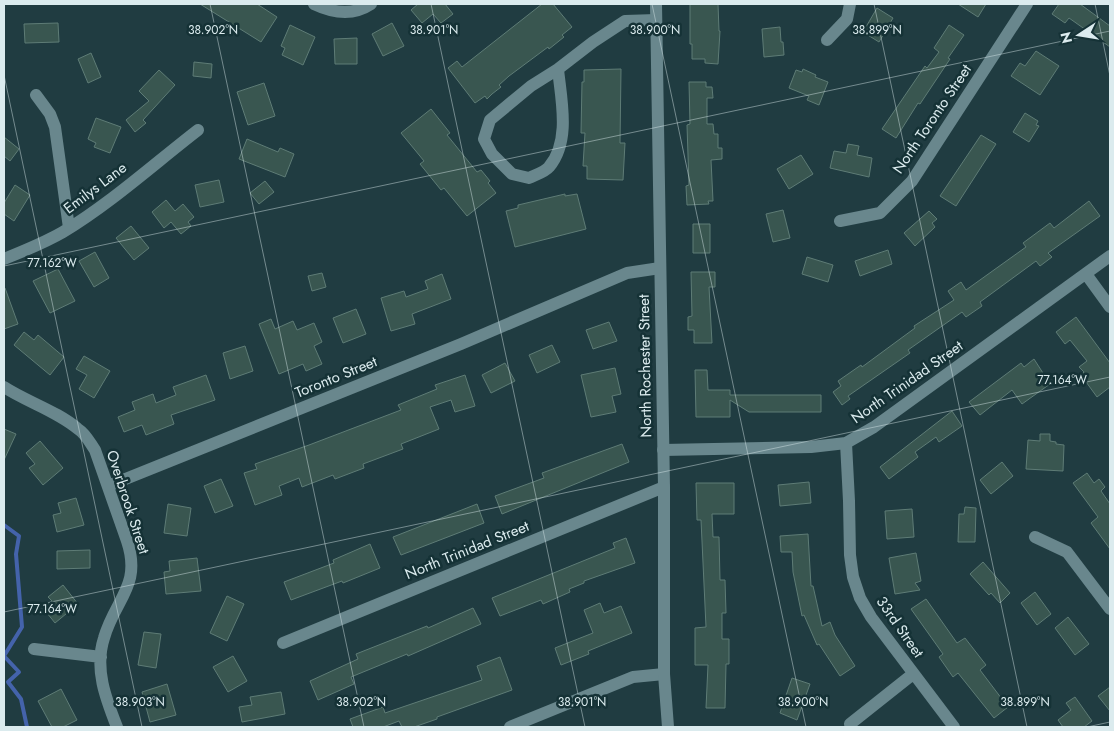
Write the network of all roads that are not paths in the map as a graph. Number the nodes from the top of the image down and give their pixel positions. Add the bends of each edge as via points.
1 (314, 4) edge
2 (371, 4) edge
3 (656, 4) edge
4 (850, 4) edge
5 (1027, 4) edge
6 (656, 20) junction
7 (827, 40) dead end
8 (558, 69) junction
9 (36, 95) dead end
10 (198, 130) dead end
11 (840, 220) dead end
12 (69, 228) junction
13 (1110, 256) edge
14 (4, 260) edge
15 (660, 268) junction
16 (1086, 274) junction
17 (1110, 307) edge
18 (4, 387) edge
19 (846, 444) junction
20 (663, 450) junction
21 (108, 486) junction
22 (664, 487) junction
23 (1036, 537) dead end
24 (1110, 609) edge
25 (283, 644) dead end
26 (34, 649) dead end
27 (100, 657) junction
28 (664, 674) junction
29 (913, 674) junction
30 (850, 724) dead end
31 (117, 727) edge
32 (510, 727) edge
33 (668, 727) edge
34 (954, 727) edge

1 - 2 street via 351,13
3 - 6 street, North Rochester Street
4 - 7 street via 848,19
5 - 11 street, North Toronto Street via 912,181 880,213
6 - 8 street via 625,21
6 - 15 street, North Rochester Street
8 - 8 street via 531,86 490,120 484,138 492,154 512,174 529,178 548,168 560,150 563,118
9 - 12 street via 55,127
10 - 12 street, Emilys Lane
12 - 14 street, Emilys Lane
13 - 16 street, North Trinidad Street
15 - 20 street, North Rochester Street
15 - 21 street, Toronto Street via 627,273 461,344
16 - 17 street
16 - 19 street, North Trinidad Street
18 - 21 street, Overbrook Street via 79,429 95,450
19 - 20 street, North Trinidad Street
19 - 29 street, 33rd Street via 853,577 870,618
20 - 22 street, North Rochester Street
21 - 27 street, Overbrook Street via 132,556 132,565 128,585 104,638
22 - 25 street, North Trinidad Street
22 - 28 street, North Rochester Street
23 - 24 street via 1067,552
26 - 27 street
27 - 31 street, Overbrook Street via 103,685
28 - 32 street via 633,677
28 - 33 street, North Rochester Street
29 - 30 street
29 - 34 street, 33rd Street

